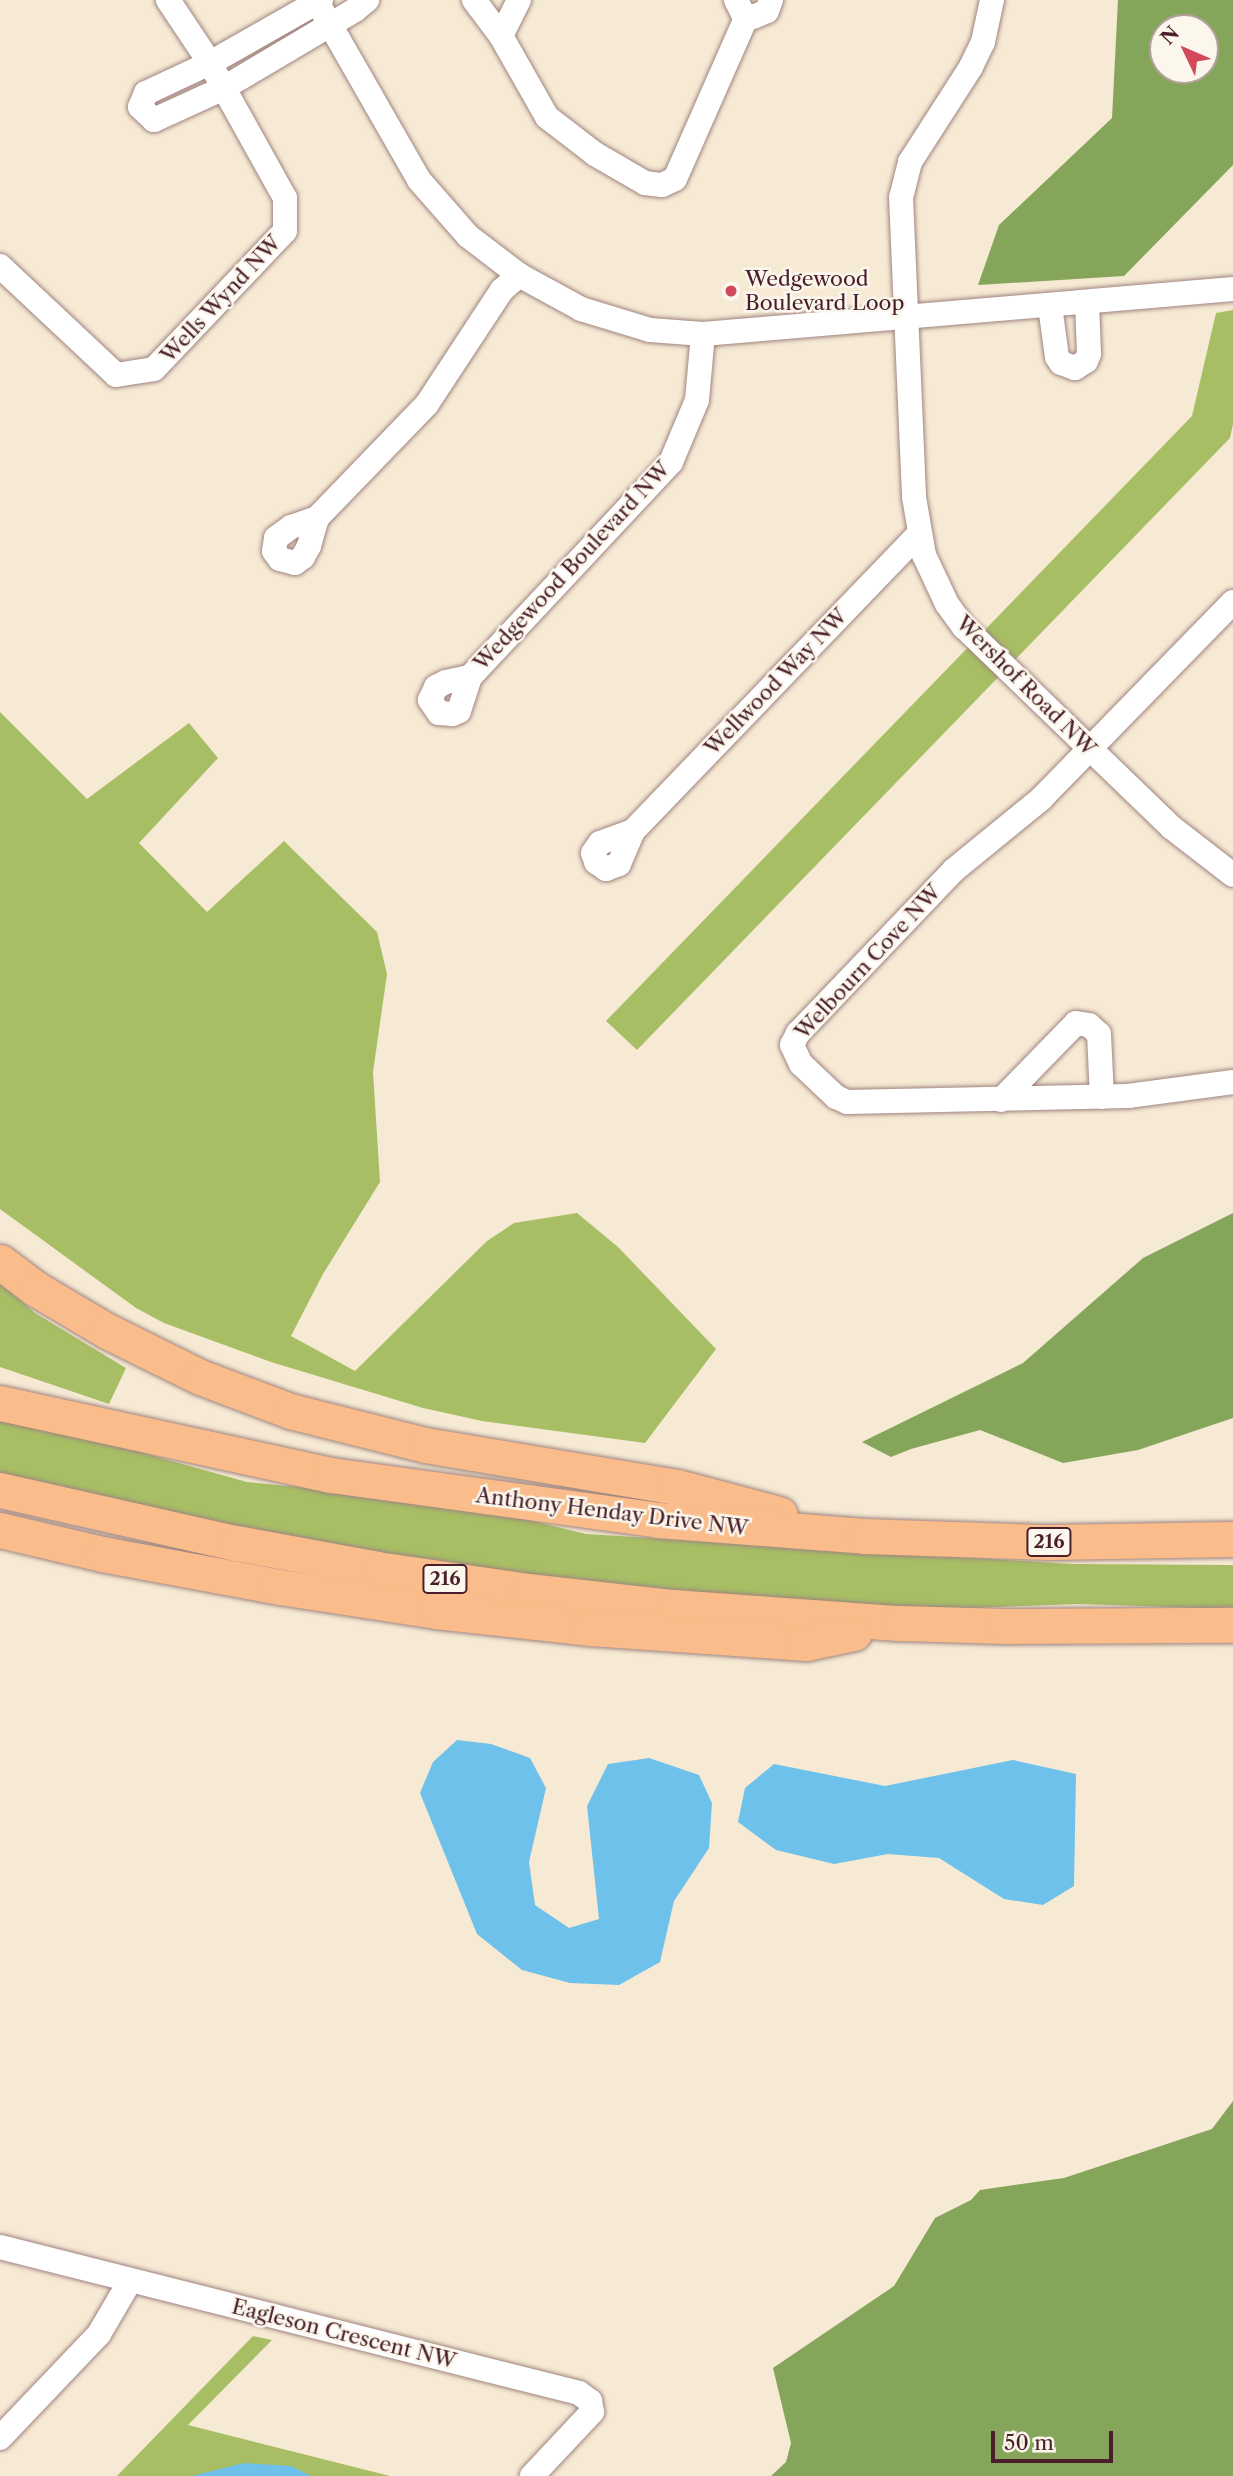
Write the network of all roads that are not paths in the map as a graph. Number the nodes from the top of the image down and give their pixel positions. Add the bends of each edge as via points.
1 (168, 0) edge
2 (367, 0) edge
3 (474, 0) edge
4 (519, 0) edge
5 (771, 0) edge
6 (992, 0) edge
7 (318, 1) edge
8 (742, 8) edge
9 (330, 25) junction
10 (501, 36) junction
11 (210, 63) junction
12 (222, 89) junction
13 (0, 266) edge
14 (519, 275) junction
15 (1233, 289) edge
16 (1087, 303) junction
17 (1050, 306) junction
18 (907, 317) junction
19 (704, 334) junction
20 (317, 518) dead end
21 (919, 534) junction
22 (1233, 601) edge
23 (470, 677) dead end
24 (1089, 749) junction
25 (633, 831) dead end
26 (1233, 875) edge
27 (1233, 1083) edge
28 (1102, 1097) junction
29 (1001, 1100) junction
30 (0, 1262) edge
31 (0, 1403) edge
32 (0, 1490) edge
33 (0, 1530) edge
34 (864, 1536) junction
35 (1233, 1539) edge
36 (898, 1623) junction
37 (1233, 1625) edge
38 (0, 2247) edge
39 (130, 2281) junction
40 (0, 2438) edge
41 (533, 2476) edge

1 - 11 street, Wells Wynd NW
2 - 9 street
3 - 10 street
4 - 10 street
5 - 8 street via 763,15
6 - 18 street, Wershof Road NW via 983,42 971,67 910,162 901,197
7 - 9 street
7 - 11 street
8 - 10 street via 675,179 662,185 645,183 595,154 547,117
9 - 12 street
9 - 14 street via 419,180 468,236
11 - 12 street, Wells Wynd NW
11 - 12 street via 146,93 140,107 154,120
12 - 13 street, Wells Wynd NW via 285,198 285,231 154,369 116,375
14 - 19 street via 581,309 615,320 650,330
14 - 20 street via 502,289 427,404
15 - 16 street
16 - 17 street
16 - 17 street via 1089,354 1075,368 1058,357
17 - 18 street
18 - 19 street
18 - 21 street, Wershof Road NW
19 - 23 street, Wedgewood Boulevard NW via 697,400 671,462
21 - 24 street, Wershof Road NW via 931,575 955,616
21 - 25 street, Wellwood Way NW
22 - 24 street
24 - 26 street, Wershof Road NW via 1184,839
24 - 29 street, Welbourn Cove NW via 1030,809 954,870 798,1033 792,1045 801,1064 842,1101
27 - 28 street, Welbourn Cove NW
28 - 29 street, Welbourn Cove NW
28 - 29 street via 1098,1034 1089,1024 1076,1023
30 - 34 highway via 107,1331 200,1377 290,1411 425,1445 677,1487
31 - 34 highway, Anthony Henday Drive NW / 216 via 331,1475 658,1520
32 - 36 highway, 216 via 222,1541 376,1569 673,1607
33 - 36 highway via 280,1587 591,1628 806,1643
34 - 35 highway, Anthony Henday Drive NW / 216 via 1049,1542
36 - 37 highway, 216
38 - 39 street, Eagleson Crescent NW
39 - 40 street via 99,2333
39 - 41 street, Eagleson Crescent NW via 579,2393 590,2401 592,2412

